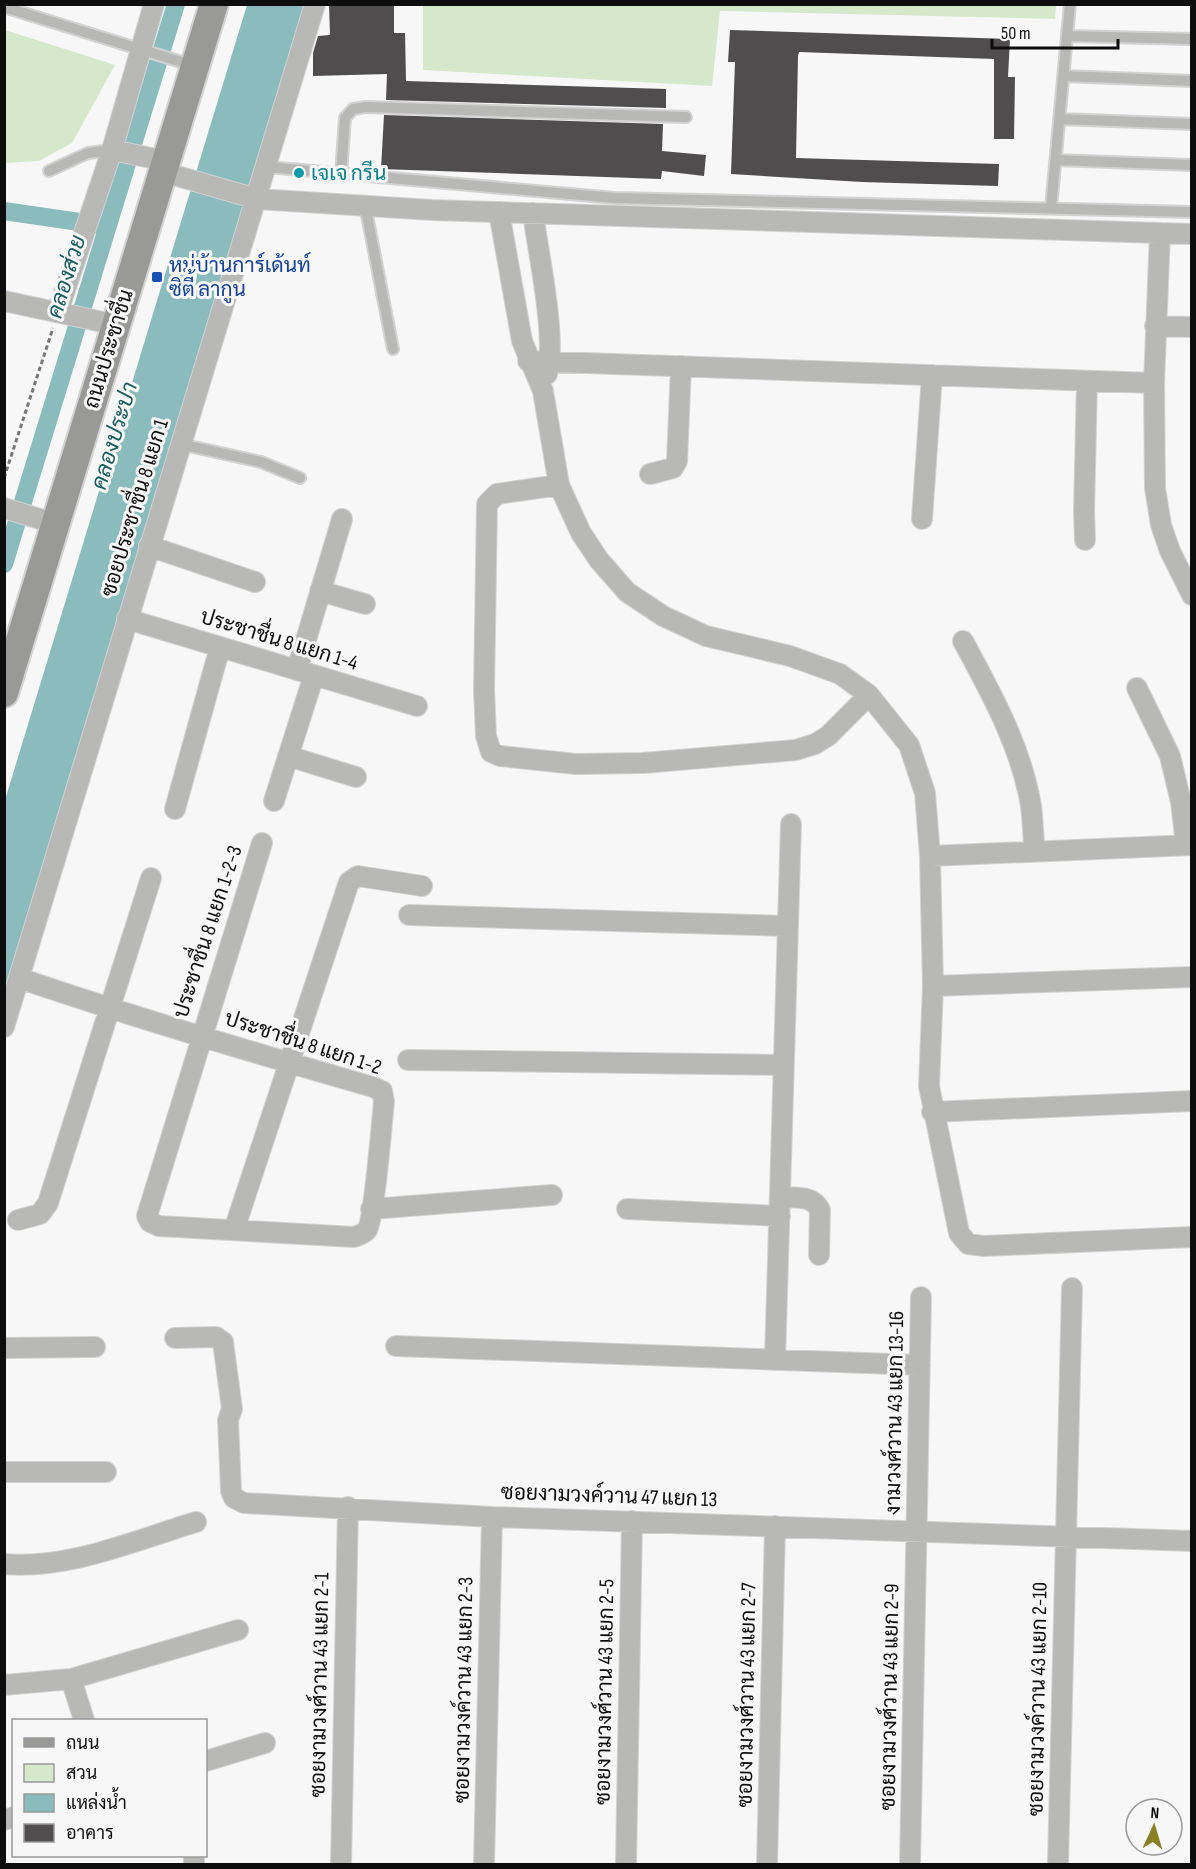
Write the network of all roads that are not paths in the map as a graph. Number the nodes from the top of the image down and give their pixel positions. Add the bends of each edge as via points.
1 (154, 4) edge
2 (214, 4) edge
3 (315, 4) edge
4 (1070, 4) edge
5 (4, 7) edge
6 (1068, 36) junction
7 (1191, 39) edge
8 (145, 51) junction
9 (185, 63) junction
10 (1064, 76) junction
11 (1191, 81) edge
12 (686, 117) dead end
13 (1060, 119) junction
14 (1191, 124) edge
15 (115, 151) junction
16 (1056, 160) junction
17 (1191, 165) edge
18 (164, 167) junction
19 (267, 167) junction
20 (49, 171) dead end
21 (341, 174) junction
22 (256, 198) junction
23 (365, 205) junction
24 (1051, 208) junction
25 (499, 212) junction
26 (1191, 212) edge
27 (532, 213) junction
28 (1160, 233) junction
29 (1191, 234) edge
30 (4, 301) edge
31 (63, 312) junction
32 (105, 322) junction
33 (1155, 326) junction
34 (1191, 327) edge
35 (393, 349) dead end
36 (528, 361) junction
37 (550, 361) junction
38 (681, 366) junction
39 (932, 375) junction
40 (1087, 381) junction
41 (1154, 383) junction
42 (543, 391) junction
43 (180, 444) junction
44 (650, 474) dead end
45 (300, 478) dead end
46 (559, 484) junction
47 (4, 508) edge
48 (342, 519) dead end
49 (922, 519) dead end
50 (44, 520) junction
51 (1085, 540) dead end
52 (149, 546) junction
53 (255, 582) dead end
54 (320, 591) junction
55 (1191, 595) edge
56 (365, 604) dead end
57 (127, 620) junction
58 (963, 641) dead end
59 (220, 647) junction
60 (306, 673) junction
61 (1137, 688) dead end
62 (4, 693) edge
63 (869, 695) junction
64 (417, 706) dead end
65 (288, 756) junction
66 (356, 777) dead end
67 (274, 801) dead end
68 (175, 809) dead end
69 (791, 824) dead end
70 (262, 843) dead end
71 (1189, 845) edge
72 (1035, 852) junction
73 (930, 856) junction
74 (151, 878) dead end
75 (422, 886) dead end
76 (409, 915) dead end
77 (786, 927) junction
78 (1191, 977) edge
79 (19, 978) junction
80 (933, 986) junction
81 (110, 1009) junction
82 (4, 1027) edge
83 (200, 1036) junction
84 (408, 1060) dead end
85 (290, 1063) junction
86 (783, 1065) junction
87 (1191, 1101) edge
88 (932, 1112) junction
89 (552, 1194) dead end
90 (781, 1197) junction
91 (371, 1209) junction
92 (627, 1209) dead end
93 (780, 1216) junction
94 (18, 1220) dead end
95 (234, 1230) junction
96 (1191, 1237) edge
97 (819, 1255) dead end
98 (1072, 1288) dead end
99 (921, 1297) dead end
100 (175, 1338) dead end
101 (396, 1346) dead end
102 (95, 1347) dead end
103 (4, 1348) edge
104 (775, 1360) junction
105 (920, 1365) junction
106 (4, 1472) edge
107 (106, 1472) dead end
108 (348, 1507) junction
109 (492, 1517) junction
110 (632, 1521) junction
111 (196, 1522) dead end
112 (775, 1526) junction
113 (917, 1530) junction
114 (1065, 1535) junction
115 (1191, 1541) edge
116 (4, 1564) edge
117 (238, 1630) dead end
118 (71, 1679) junction
119 (4, 1685) edge
120 (84, 1719) edge
121 (265, 1743) dead end
122 (207, 1761) edge
123 (341, 1864) edge
124 (484, 1864) edge
125 (626, 1864) edge
126 (767, 1864) edge
127 (910, 1864) edge
128 (1058, 1864) edge

1 - 8 street
2 - 9 main road, ถนนประชาชื่น
3 - 19 street, ซอยประชาชื่น 8 แยก 1
4 - 6 lane
5 - 8 lane
6 - 7 lane
6 - 10 lane
8 - 9 lane
8 - 15 street
9 - 18 main road, ถนนประชาชื่น
10 - 11 lane
10 - 13 lane
12 - 21 lane via 366,107 353,110 345,118
13 - 14 lane
13 - 16 lane
15 - 18 street
15 - 20 lane via 88,153
15 - 31 street via 86,230
16 - 17 lane
16 - 24 lane
18 - 22 street
18 - 32 main road, ถนนประชาชื่น
19 - 21 lane
19 - 22 street, ซอยประชาชื่น 8 แยก 1
21 - 24 lane via 615,198
22 - 23 street
22 - 43 street, ซอยประชาชื่น 8 แยก 1
23 - 25 street
23 - 35 lane
24 - 26 lane
25 - 27 street
25 - 36 street
27 - 28 street
27 - 37 street
28 - 29 street
28 - 33 street
30 - 31 street
31 - 32 street
32 - 50 main road, ถนนประชาชื่น
33 - 34 street
33 - 41 street
36 - 37 street
36 - 42 street
37 - 38 street
37 - 42 street
38 - 39 street
38 - 44 street via 677,461 673,468
39 - 40 street
39 - 49 street
40 - 41 street
40 - 51 street
41 - 55 street via 1155,488 1161,525
42 - 46 street
43 - 45 lane via 261,462
43 - 52 street, ซอยประชาชื่น 8 แยก 1
46 - 63 street via 581,533 627,592 663,616 706,636 821,665
46 - 63 street via 496,494 486,504 484,690 486,736 491,752 576,764 796,750 828,736
47 - 50 street
48 - 54 street
50 - 62 main road, ถนนประชาชื่น
52 - 53 street
52 - 57 street, ซอยประชาชื่น 8 แยก 1
54 - 56 street
54 - 60 street
57 - 59 street, ประชาชื่น 8 แยก 1-4
57 - 79 street, ซอยประชาชื่น 8 แยก 1
58 - 72 street via 999,709 1022,768
59 - 60 street, ประชาชื่น 8 แยก 1-4
59 - 68 street
60 - 64 street, ประชาชื่น 8 แยก 1-4
60 - 65 street
61 - 71 street via 1170,756
63 - 73 street via 909,745 918,768 925,793
65 - 66 street
65 - 67 street
69 - 77 street
70 - 83 street, ประชาชื่น 8 แยก 1-2-3
71 - 72 street
72 - 73 street
73 - 80 street
74 - 81 street
75 - 85 street via 353,877
76 - 77 street
77 - 86 street
78 - 80 street
79 - 81 street, ประชาชื่น 8 แยก 1-2
79 - 82 street, ซอยประชาชื่น 8 แยก 1
80 - 88 street via 929,1086
81 - 83 street, ประชาชื่น 8 แยก 1-2
81 - 94 street via 48,1203 40,1214
83 - 85 street, ประชาชื่น 8 แยก 1-2
83 - 95 street, ประชาชื่น 8 แยก 1-2-3 via 147,1216 159,1226
84 - 86 street
85 - 91 street, ประชาชื่น 8 แยก 1-2 via 382,1091
85 - 95 street
86 - 90 street
87 - 88 street
88 - 96 street via 959,1233 968,1244
89 - 91 street
90 - 93 street
90 - 97 street via 816,1203 820,1210
91 - 95 street, ประชาชื่น 8 แยก 1-2 via 366,1232 354,1237
92 - 93 street
93 - 104 street
98 - 114 street, ซอยงามวงค์วาน 43 แยก 2-10
99 - 105 street, งามวงศ์วาน 43 แยก 13-16
100 - 108 street, ซอยงามวงค์วาน 47 แยก 13 via 216,1337 223,1342 232,1409 228,1420 234,1498 244,1503
101 - 104 street
102 - 103 street
104 - 105 street
105 - 113 street, งามวงศ์วาน 43 แยก 13-16
106 - 107 street
108 - 109 street, ซอยงามวงค์วาน 47 แยก 13
108 - 123 street, ซอยงามวงศ์วาน 43 แยก 2-1
109 - 110 street, ซอยงามวงค์วาน 47 แยก 13
109 - 124 street, ซอยงามวงค์วาน 43 แยก 2-3
110 - 112 street, ซอยงามวงค์วาน 47 แยก 13
110 - 125 street, ซอยงามวงศ์วาน 43 แยก 2-5
111 - 116 street via 53,1562
112 - 113 street, ซอยงามวงค์วาน 47 แยก 13
112 - 126 street, ซอยงามวงศ์วาน 43 แยก 2-7
113 - 114 street, ซอยงามวงค์วาน 47 แยก 13
113 - 127 street, ซอยงามวงศ์วาน 43 แยก 2-9
114 - 115 street, ซอยงามวงค์วาน 47 แยก 13
114 - 128 street, ซอยงามวงค์วาน 43 แยก 2-10
117 - 118 street
118 - 119 street
118 - 120 street
121 - 122 street

